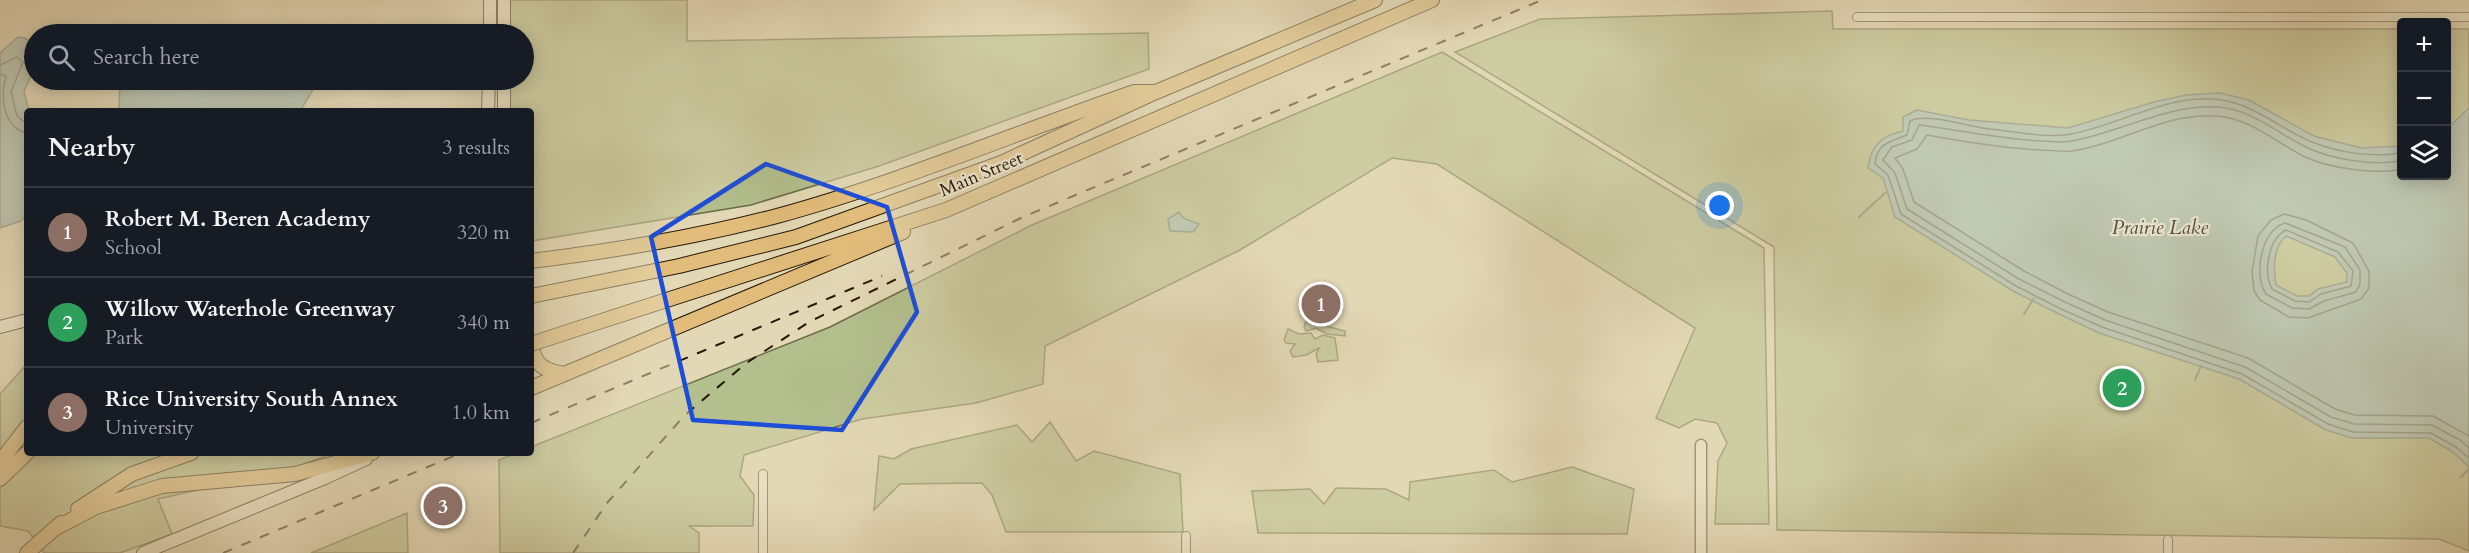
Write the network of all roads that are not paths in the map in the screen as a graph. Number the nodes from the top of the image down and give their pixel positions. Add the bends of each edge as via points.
1 (490, 0) edge
2 (504, 0) edge
3 (1375, 0) edge
4 (1432, 0) edge
5 (1857, 17) dead end
6 (2469, 17) edge
7 (490, 24) edge
8 (504, 24) edge
9 (489, 90) edge
10 (504, 90) edge
11 (1156, 92) junction
12 (488, 108) edge
13 (504, 108) edge
14 (969, 200) junction
15 (552, 258) junction
16 (534, 261) edge
17 (534, 270) edge
18 (534, 295) edge
19 (24, 321) edge
20 (0, 327) edge
21 (534, 343) edge
22 (534, 357) edge
23 (565, 374) junction
24 (534, 387) edge
25 (24, 431) edge
26 (1701, 445) dead end
27 (24, 456) edge
28 (183, 456) edge
29 (361, 456) edge
30 (372, 456) edge
31 (0, 462) edge
32 (763, 474) dead end
33 (0, 479) edge
34 (48, 533) junction
35 (1186, 536) dead end
36 (2168, 540) dead end
37 (27, 553) edge
38 (143, 553) edge
39 (763, 553) edge
40 (1186, 553) edge
41 (1701, 553) edge
42 (2168, 553) edge

1 - 7 main road
2 - 8 main road
3 - 11 highway, Main Street
4 - 14 highway, Main Street
5 - 6 street
9 - 12 main road
10 - 13 main road
11 - 15 highway via 1134,92 777,216 656,242
11 - 18 highway, Main Street via 1001,163 796,237
14 - 21 highway, Main Street, bridge
14 - 23 highway via 908,230
15 - 16 highway
15 - 17 highway
19 - 20 main road
22 - 23 highway via 541,368
23 - 24 highway
25 - 31 highway
26 - 41 street
27 - 33 highway
28 - 34 highway via 132,474 94,497
29 - 34 highway via 295,474 162,486 96,507
30 - 38 main road
32 - 39 street
34 - 37 highway
35 - 40 street
36 - 42 street

